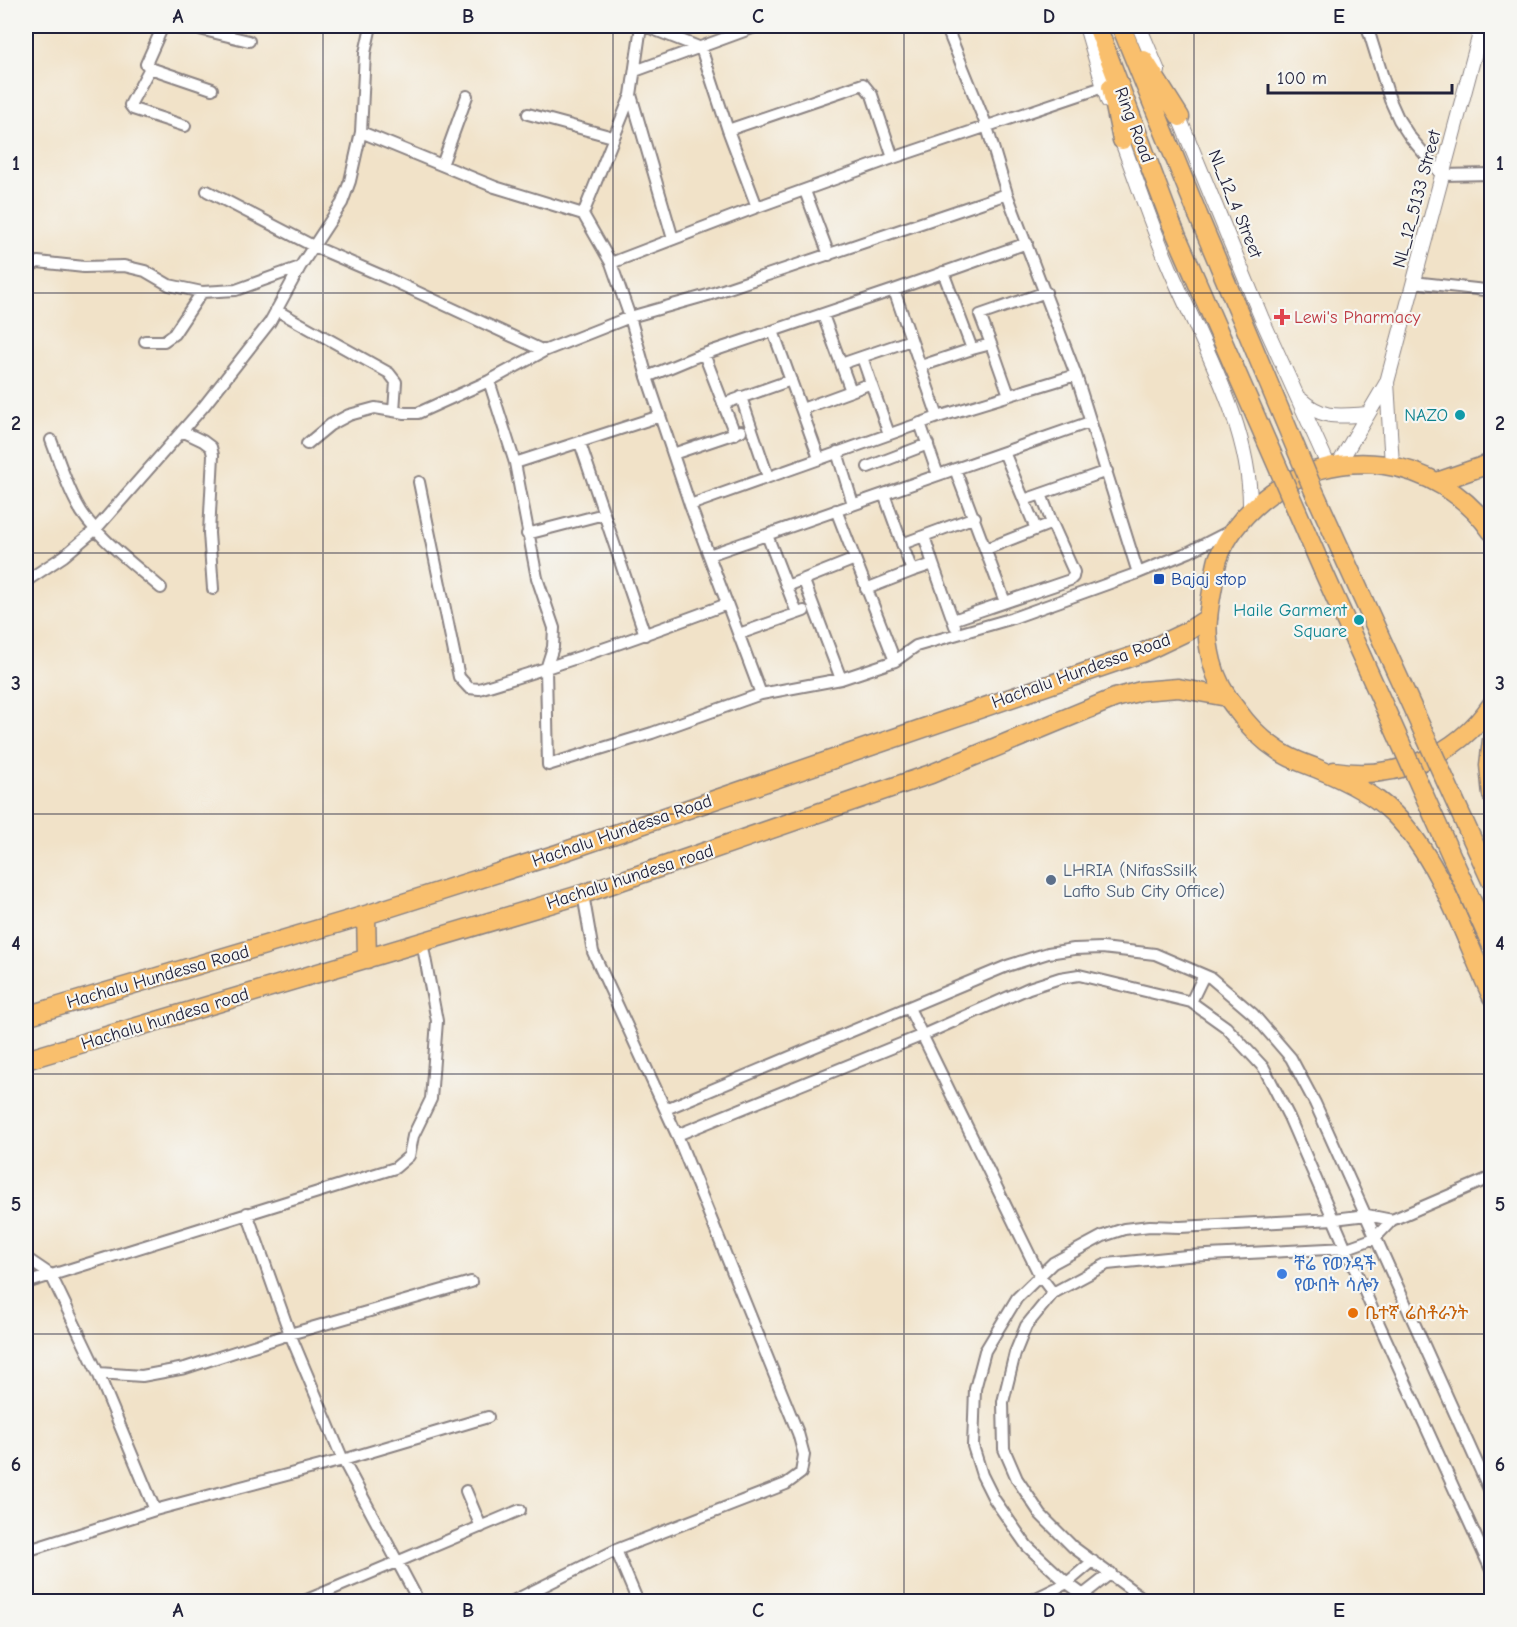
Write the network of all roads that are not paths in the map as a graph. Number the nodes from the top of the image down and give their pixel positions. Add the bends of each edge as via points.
1 (163, 26) edge
2 (187, 26) edge
3 (371, 26) edge
4 (643, 26) edge
5 (758, 26) edge
6 (946, 26) edge
7 (1122, 26) edge
8 (1139, 26) edge
9 (1367, 26) edge
10 (1482, 26) edge
11 (1094, 27) edge
12 (249, 41) dead end
13 (701, 48) junction
14 (150, 68) junction
15 (635, 71) junction
16 (1103, 87) junction
17 (213, 89) dead end
18 (631, 95) junction
19 (467, 96) dead end
20 (528, 114) dead end
21 (1180, 117) junction
22 (185, 126) dead end
23 (987, 127) junction
24 (728, 130) junction
25 (361, 132) junction
26 (613, 137) junction
27 (1122, 140) junction
28 (893, 158) junction
29 (442, 165) junction
30 (1491, 174) edge
31 (1442, 175) junction
32 (207, 191) dead end
33 (805, 191) junction
34 (1007, 194) junction
35 (757, 207) junction
36 (583, 214) junction
37 (673, 240) junction
38 (1027, 243) junction
39 (315, 247) junction
40 (830, 255) junction
41 (611, 263) junction
42 (300, 267) junction
43 (943, 272) junction
44 (26, 274) edge
45 (1413, 282) junction
46 (894, 290) junction
47 (1485, 290) dead end
48 (202, 291) junction
49 (1046, 292) junction
50 (276, 310) junction
51 (823, 315) junction
52 (980, 315) junction
53 (630, 317) junction
54 (962, 321) junction
55 (773, 331) junction
56 (911, 340) junction
57 (145, 341) dead end
58 (991, 344) junction
59 (972, 349) junction
60 (544, 351) junction
61 (704, 354) junction
62 (862, 357) junction
63 (841, 364) junction
64 (921, 366) junction
65 (1076, 375) junction
66 (647, 377) junction
67 (791, 380) junction
68 (489, 381) junction
69 (1387, 382) junction
70 (871, 383) junction
71 (851, 391) junction
72 (1009, 396) junction
73 (741, 397) junction
74 (1298, 397) junction
75 (723, 404) junction
76 (802, 409) junction
77 (394, 411) junction
78 (1368, 414) junction
79 (660, 416) junction
80 (938, 417) junction
81 (1090, 422) junction
82 (920, 423) junction
83 (752, 429) junction
84 (182, 431) junction
85 (735, 434) junction
86 (889, 434) junction
87 (51, 440) dead end
88 (580, 443) junction
89 (307, 444) dead end
90 (928, 444) junction
91 (1004, 452) junction
92 (837, 453) junction
93 (673, 454) junction
94 (819, 458) junction
95 (515, 463) junction
96 (1491, 463) edge
97 (1392, 465) junction
98 (868, 466) dead end
99 (1333, 466) junction
100 (956, 470) junction
101 (1107, 471) junction
102 (938, 475) junction
103 (768, 477) junction
104 (419, 482) dead end
105 (1437, 482) junction
106 (884, 494) junction
107 (1041, 494) junction
108 (1024, 500) junction
109 (853, 504) junction
110 (690, 505) junction
111 (836, 510) junction
112 (1250, 510) junction
113 (604, 514) junction
114 (975, 517) junction
115 (1052, 523) junction
116 (1236, 528) junction
117 (96, 529) junction
118 (1036, 530) junction
119 (1491, 532) edge
120 (527, 534) junction
121 (767, 535) junction
122 (924, 536) junction
123 (902, 544) junction
124 (986, 549) junction
125 (709, 555) junction
126 (855, 559) junction
127 (933, 564) junction
128 (912, 571) junction
129 (1138, 573) junction
130 (26, 580) edge
131 (804, 581) junction
132 (787, 586) junction
133 (161, 588) dead end
134 (213, 589) dead end
135 (867, 590) junction
136 (1005, 602) junction
137 (727, 603) junction
138 (812, 608) junction
139 (797, 613) junction
140 (1208, 618) junction
141 (953, 620) junction
142 (739, 634) junction
143 (957, 634) junction
144 (645, 635) junction
145 (895, 661) junction
146 (546, 669) junction
147 (842, 679) junction
148 (761, 694) junction
149 (1227, 697) junction
150 (1491, 704) edge
151 (1491, 740) edge
152 (1318, 768) junction
153 (1491, 795) edge
154 (1491, 883) edge
155 (583, 894) junction
156 (366, 915) junction
157 (422, 942) junction
158 (1491, 946) edge
159 (367, 959) junction
160 (1204, 975) junction
161 (1491, 997) edge
162 (1191, 1002) junction
163 (909, 1008) junction
164 (26, 1016) edge
165 (923, 1035) junction
166 (26, 1060) edge
167 (666, 1108) junction
168 (678, 1135) junction
169 (1491, 1177) edge
170 (247, 1213) junction
171 (1367, 1215) junction
172 (1334, 1220) junction
173 (1392, 1220) junction
174 (1375, 1238) junction
175 (1347, 1248) junction
176 (26, 1258) edge
177 (51, 1275) junction
178 (1040, 1276) junction
179 (471, 1282) dead end
180 (26, 1283) edge
181 (1053, 1293) junction
182 (290, 1334) junction
183 (98, 1373) junction
184 (488, 1417) dead end
185 (343, 1460) junction
186 (465, 1491) dead end
187 (1491, 1496) edge
188 (156, 1509) junction
189 (520, 1510) dead end
190 (481, 1527) junction
191 (616, 1550) junction
192 (26, 1551) edge
193 (1093, 1561) junction
194 (398, 1562) junction
195 (1491, 1572) edge
196 (1111, 1573) junction
197 (1067, 1583) junction
198 (1083, 1594) junction
199 (302, 1602) edge
200 (419, 1602) edge
201 (511, 1602) edge
202 (638, 1602) edge
203 (1028, 1602) edge
204 (1070, 1602) edge
205 (1093, 1602) edge
206 (1148, 1602) edge

1 - 14 street via 147,60
2 - 12 street
3 - 25 street via 364,53
4 - 13 street
4 - 15 street
5 - 13 street
6 - 23 street
7 - 21 main road
7 - 154 main road, Ring Road, bridge via 1312,489
8 - 21 street, NL_12_4 Street
9 - 31 street via 1399,120
10 - 31 street, NL_12_5133 Street
11 - 16 street
11 - 27 main road
11 - 158 main road, Ring Road, bridge via 1172,225
13 - 15 street
13 - 24 street
14 - 17 street
14 - 22 street via 130,105
15 - 18 street
16 - 23 street
16 - 27 street
18 - 26 street
18 - 37 street
19 - 29 street
20 - 26 street
21 - 74 street, NL_12_4 Street
23 - 28 street
23 - 34 street
24 - 28 street via 863,84 872,95
24 - 35 street
25 - 29 street
25 - 39 street via 342,202
26 - 36 street
27 - 112 street via 1167,262 1231,409 1250,483
28 - 33 street
29 - 36 street via 495,187
30 - 31 street
31 - 45 street, NL_12_5133 Street
32 - 39 street
33 - 35 street
33 - 40 street
34 - 38 street
34 - 40 street
35 - 37 street
36 - 41 street
37 - 41 street
38 - 43 street
38 - 49 street
39 - 42 street
39 - 60 street
40 - 53 street
41 - 53 street
42 - 48 street via 236,290
42 - 50 street
43 - 46 street
43 - 54 street
44 - 48 street via 38,262 124,266 145,271 168,285
45 - 47 street
45 - 69 street, NL_12_5133 Street
46 - 51 street
46 - 56 street
48 - 57 street via 174,334 164,341
49 - 52 street
49 - 65 street
50 - 77 street via 389,373 396,382
50 - 84 street
51 - 55 street
51 - 63 street
52 - 54 street
52 - 58 street
53 - 60 street
53 - 66 street
54 - 59 street
55 - 61 street
55 - 67 street
56 - 62 street
56 - 64 street
58 - 59 street
58 - 72 street
59 - 64 street
60 - 68 street
61 - 66 street
61 - 75 street
62 - 63 street
62 - 70 street
63 - 71 street
64 - 80 street
65 - 72 street
65 - 81 street
66 - 79 street
67 - 73 street
67 - 76 street
68 - 77 street via 418,413
68 - 95 street
69 - 78 street
69 - 97 street
70 - 71 street
70 - 86 street
71 - 76 street
72 - 80 street
73 - 75 street
73 - 83 street
74 - 78 street via 1325,416
74 - 99 street, NL_12_4 Street
75 - 85 street
76 - 94 street
77 - 89 street via 375,408 349,415
78 - 99 street
79 - 88 street
79 - 93 street
80 - 82 street
81 - 91 street
81 - 101 street
82 - 86 street
82 - 90 street
83 - 85 street
83 - 103 street
84 - 117 street
84 - 134 street via 203,441 213,454 209,533
85 - 93 street
86 - 92 street
87 - 117 street via 77,505
88 - 95 street
88 - 113 street
90 - 98 street
90 - 102 street
91 - 100 street
91 - 108 street
92 - 94 street
92 - 109 street
93 - 110 street
94 - 103 street
95 - 120 street
96 - 105 main road
97 - 99 main road
97 - 105 main road
99 - 112 main road via 1300,476
100 - 102 street
100 - 114 street
101 - 107 street
101 - 129 street
102 - 106 street
103 - 110 street
104 - 146 street via 459,677 469,688 479,689
105 - 119 main road via 1480,516
106 - 109 street
106 - 123 street
107 - 108 street
107 - 115 street
108 - 118 street
109 - 111 street
110 - 125 street
111 - 121 street
111 - 126 street
112 - 116 main road
113 - 120 street
113 - 144 street
114 - 122 street
114 - 124 street
115 - 118 street
115 - 136 street via 1073,577
116 - 129 street
116 - 140 main road via 1218,559
117 - 130 street
117 - 133 street
118 - 124 street
120 - 146 street via 554,628
121 - 125 street
121 - 132 street
122 - 123 street
122 - 127 street
123 - 128 street
124 - 136 street
125 - 137 street
126 - 131 street
126 - 135 street
127 - 128 street
127 - 141 street
128 - 135 street
129 - 143 street
131 - 132 street
131 - 138 street
132 - 139 street
135 - 145 street
136 - 141 street
137 - 142 street
137 - 144 street
138 - 139 street
138 - 147 street
139 - 142 street
140 - 149 main road via 1212,664
140 - 156 main road, Hachalu Hundessa Road via 1142,653 568,851
141 - 143 street
142 - 148 street
143 - 145 street via 916,646
144 - 146 street
145 - 147 street
146 - 148 street via 548,765
147 - 148 street
149 - 152 main road via 1263,740
149 - 155 main road, Hachalu hundesa road via 1178,688 1141,690 931,774
150 - 152 main road via 1455,744 1424,762 1389,772 1353,774
151 - 153 main road
152 - 161 main road via 1374,797 1410,832 1447,896
155 - 157 main road, Hachalu hundesa road
155 - 167 street via 593,952
156 - 159 main road
156 - 164 main road, Hachalu Hundessa Road
157 - 159 main road, Hachalu hundesa road
157 - 170 street via 437,1021 431,1099 413,1136 409,1156 395,1168 373,1176
159 - 166 main road, Hachalu hundesa road
160 - 162 street
160 - 163 street via 1155,954 1074,949 1006,966
160 - 171 street via 1253,1014 1291,1058
162 - 165 street via 1079,975 1029,988
162 - 172 street via 1226,1027 1264,1068
163 - 165 street
163 - 167 street
165 - 168 street
165 - 178 street
167 - 168 street
168 - 191 street via 804,1455 801,1473 786,1484
169 - 173 street
170 - 177 street
170 - 182 street
171 - 172 street
171 - 173 street
171 - 174 street
172 - 175 street
172 - 178 street via 1124,1229 1053,1263
173 - 174 street
174 - 175 street
174 - 187 street
175 - 181 street via 1107,1264
175 - 195 street
176 - 177 street
177 - 180 street
177 - 183 street
178 - 181 street
178 - 197 street via 1017,1298 986,1351 975,1389 973,1446 993,1499 1027,1546
179 - 182 street
181 - 193 street via 1026,1326 1015,1353 1003,1402 1004,1449 1017,1479 1041,1515
182 - 183 street via 185,1368 142,1376
182 - 185 street
183 - 188 street
184 - 185 street
185 - 188 street
185 - 194 street
186 - 190 street
188 - 192 street
189 - 190 street
190 - 194 street
191 - 201 street
191 - 202 street
193 - 196 street
193 - 197 street
194 - 199 street
194 - 200 street
196 - 198 street
196 - 206 street
197 - 198 street
197 - 203 street
198 - 204 street
198 - 205 street

